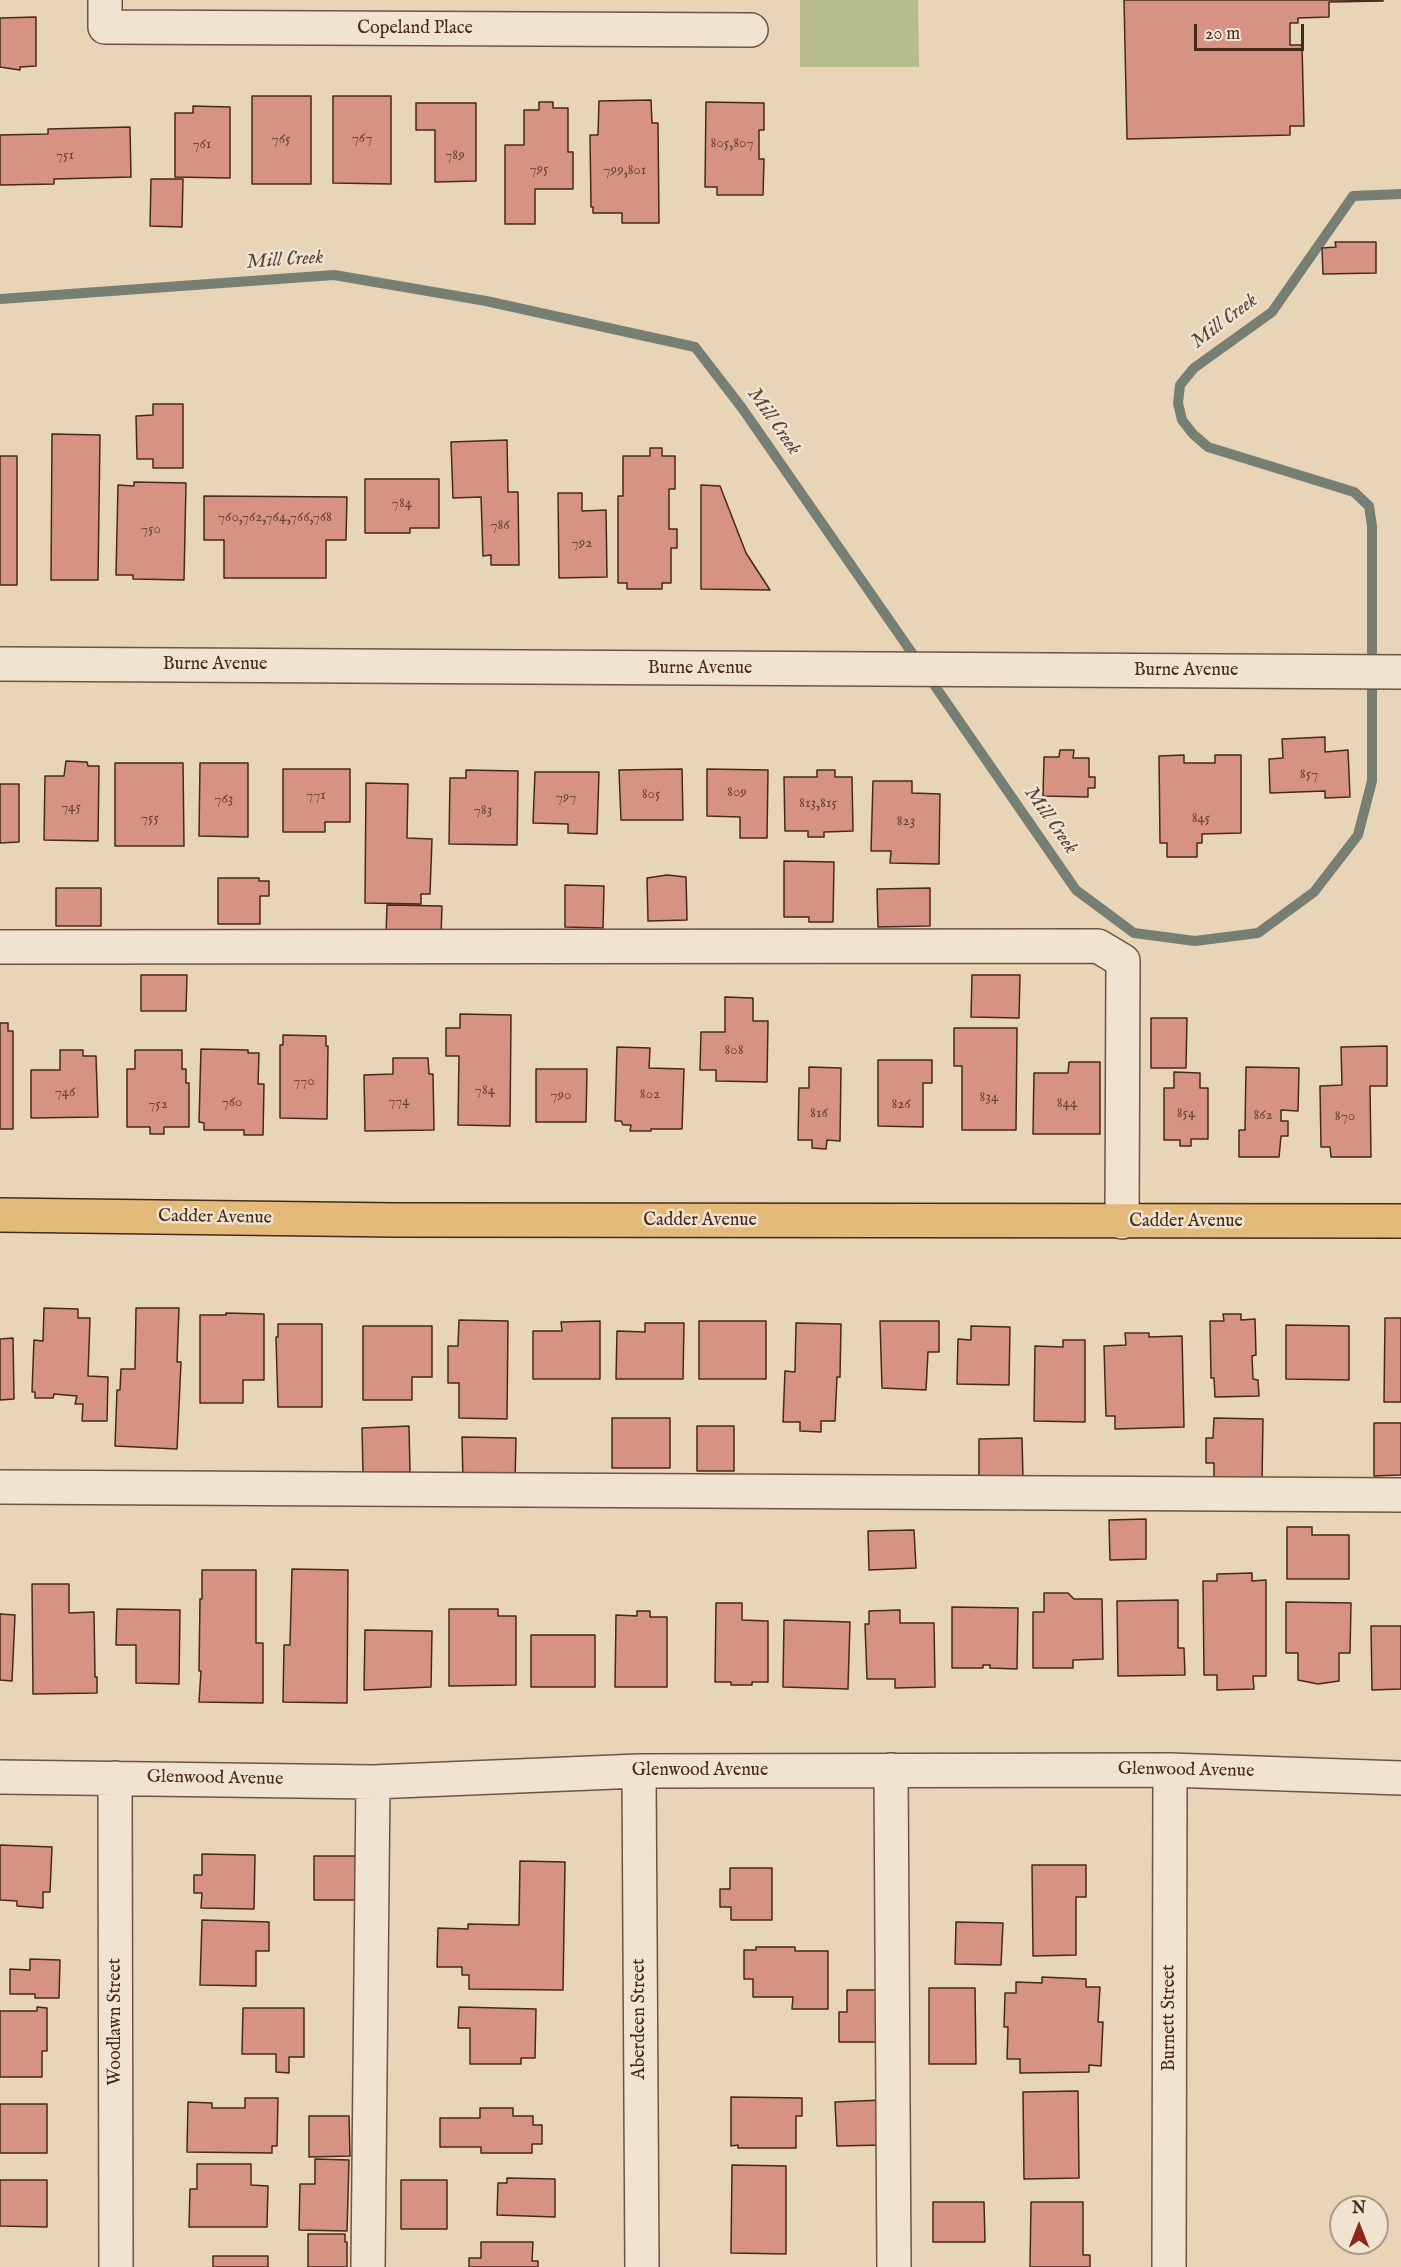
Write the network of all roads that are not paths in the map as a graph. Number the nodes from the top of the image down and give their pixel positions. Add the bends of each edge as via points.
1 (105, 0) edge
2 (751, 30) dead end
3 (0, 664) edge
4 (1401, 672) edge
5 (0, 947) edge
6 (0, 1215) edge
7 (1401, 1221) edge
8 (1122, 1222) junction
9 (0, 1487) edge
10 (1401, 1495) edge
11 (891, 1770) junction
12 (1170, 1770) junction
13 (639, 1772) junction
14 (0, 1777) edge
15 (115, 1778) junction
16 (1401, 1778) edge
17 (373, 1782) junction
18 (116, 2267) edge
19 (368, 2267) edge
20 (642, 2267) edge
21 (894, 2267) edge
22 (1169, 2267) edge

1 - 2 street, Copeland Place via 105,27
3 - 4 street, Burne Avenue
5 - 8 street via 1098,946 1123,961
6 - 8 main road, Cadder Avenue
7 - 8 main road, Cadder Avenue
9 - 10 street
11 - 12 street, Glenwood Avenue
11 - 13 street, Glenwood Avenue
11 - 21 street
12 - 16 street, Glenwood Avenue
12 - 22 street, Burnett Street
13 - 17 street, Glenwood Avenue
13 - 20 street, Aberdeen Street
14 - 15 street, Glenwood Avenue
15 - 17 street, Glenwood Avenue
15 - 18 street, Woodlawn Street
17 - 19 street

